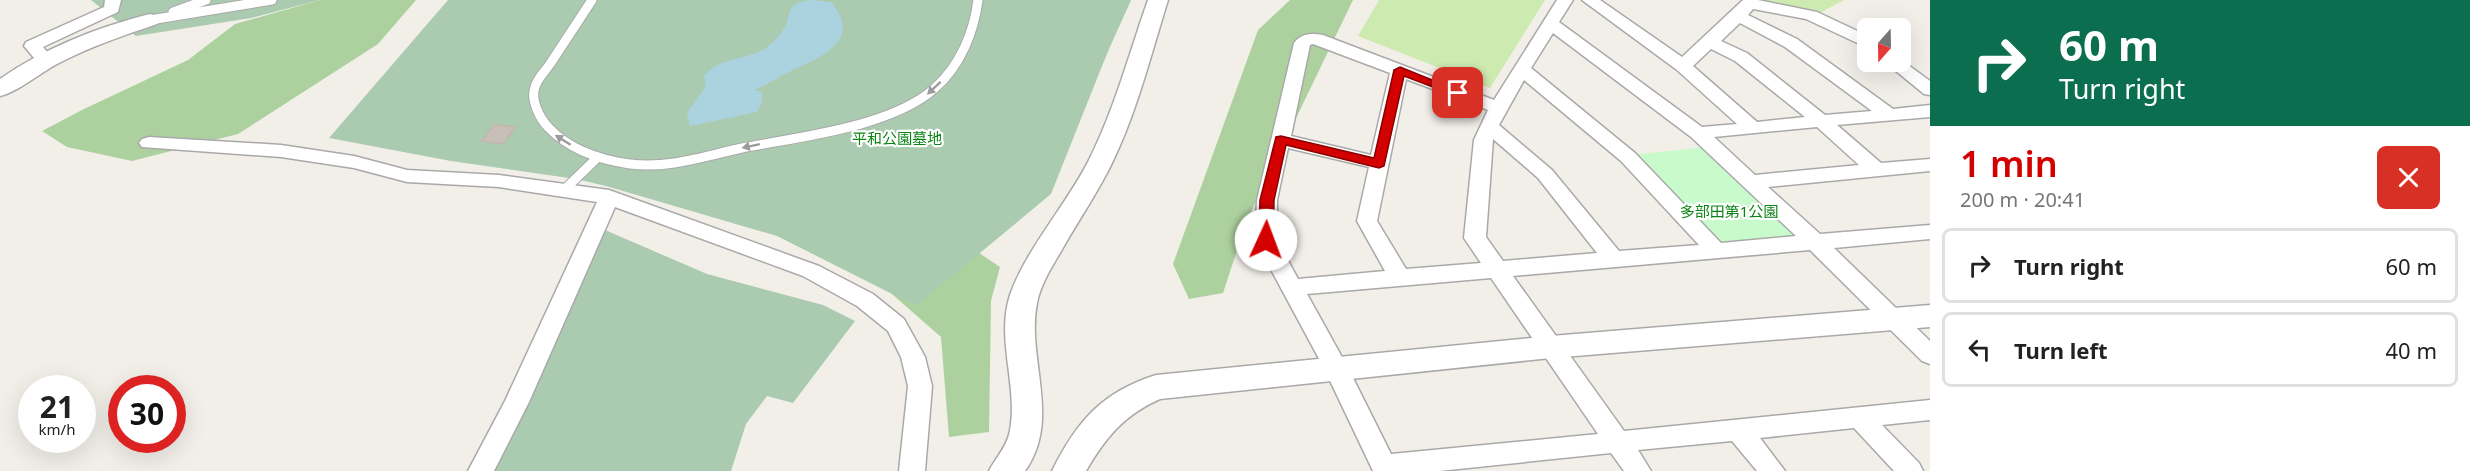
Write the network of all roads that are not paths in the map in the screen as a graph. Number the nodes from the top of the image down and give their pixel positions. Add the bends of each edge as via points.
1 (113, 0) edge
2 (206, 0) edge
3 (272, 0) edge
4 (592, 0) edge
5 (978, 0) edge
6 (1158, 0) edge
7 (1565, 0) edge
8 (1590, 0) edge
9 (1738, 16) junction
10 (150, 20) junction
11 (1550, 23) junction
12 (1857, 38) edge
13 (1710, 42) junction
14 (45, 60) junction
15 (1683, 66) junction
16 (1400, 70) junction
17 (1523, 70) junction
18 (1907, 72) edge
19 (0, 88) edge
20 (1930, 90) edge
21 (1930, 111) edge
22 (1889, 115) junction
23 (1493, 117) junction
24 (1821, 121) junction
25 (1753, 128) junction
26 (1698, 133) junction
27 (1281, 140) junction
28 (149, 143) dead end
29 (598, 157) junction
30 (1379, 164) junction
31 (1928, 167) edge
32 (1876, 170) junction
33 (1752, 182) junction
34 (566, 189) junction
35 (609, 197) junction
36 (1930, 232) edge
37 (1815, 242) junction
38 (1716, 250) junction
39 (1613, 259) junction
40 (1497, 270) junction
41 (1400, 278) junction
42 (1292, 287) junction
43 (1930, 316) edge
44 (1893, 320) junction
45 (1551, 347) junction
46 (1930, 355) edge
47 (1336, 368) junction
48 (1930, 410) edge
49 (1860, 418) junction
50 (1738, 430) junction
51 (1617, 442) junction
52 (1507, 462) edge
53 (1384, 468) edge
54 (481, 471) edge
55 (912, 471) edge
56 (1006, 471) edge
57 (1070, 471) edge
58 (1638, 471) edge
59 (1772, 471) edge
60 (1910, 471) edge

1 - 14 street via 112,9 32,46
2 - 10 lane
3 - 10 lane
29 -> 4 lane via 554,135 536,113 533,100 534,88
5 -> 29 lane via 971,36 939,84 926,96 893,113 651,165
6 - 56 street via 1101,159 1026,287 1018,323 1027,416 1024,442
7 - 11 street
8 - 15 street
9 - 12 street via 1749,3 1811,15
9 - 13 street
9 - 22 street via 1791,43
10 - 14 street
11 - 17 street
11 - 26 street
13 - 15 street
13 - 24 street via 1741,57
14 - 19 street
15 - 25 street
16 - 23 street
16 - 27 street via 1317,39 1306,40 1302,43
16 - 30 street
17 - 23 street
17 - 38 street via 1628,157
18 - 20 street
21 - 22 street
22 - 24 street
23 - 39 street
23 - 40 street via 1483,140 1475,238
24 - 25 street
24 - 32 street
25 - 26 street
26 - 33 street
27 - 30 street
27 - 42 street via 1267,200 1266,240
28 - 34 street via 281,152 354,162 407,176
29 - 34 lane
30 - 41 street via 1367,221
31 - 32 street
32 - 33 street
33 - 37 street
34 - 35 street
35 - 54 street via 517,402
35 - 55 street via 811,271 865,300 896,325 913,357 920,386
36 - 37 street
37 - 38 street
37 - 44 street
38 - 39 street
39 - 40 street
40 - 41 street
40 - 45 street
41 - 42 street
42 - 47 street
43 - 44 street
44 - 45 street
44 - 46 street
45 - 47 street
45 - 51 street
47 - 53 street
47 - 57 street via 1156,387 1130,397 1106,413
48 - 49 street
49 - 50 street
49 - 60 street
50 - 51 street
50 - 59 street
51 - 52 street
51 - 58 street
52 - 53 street

